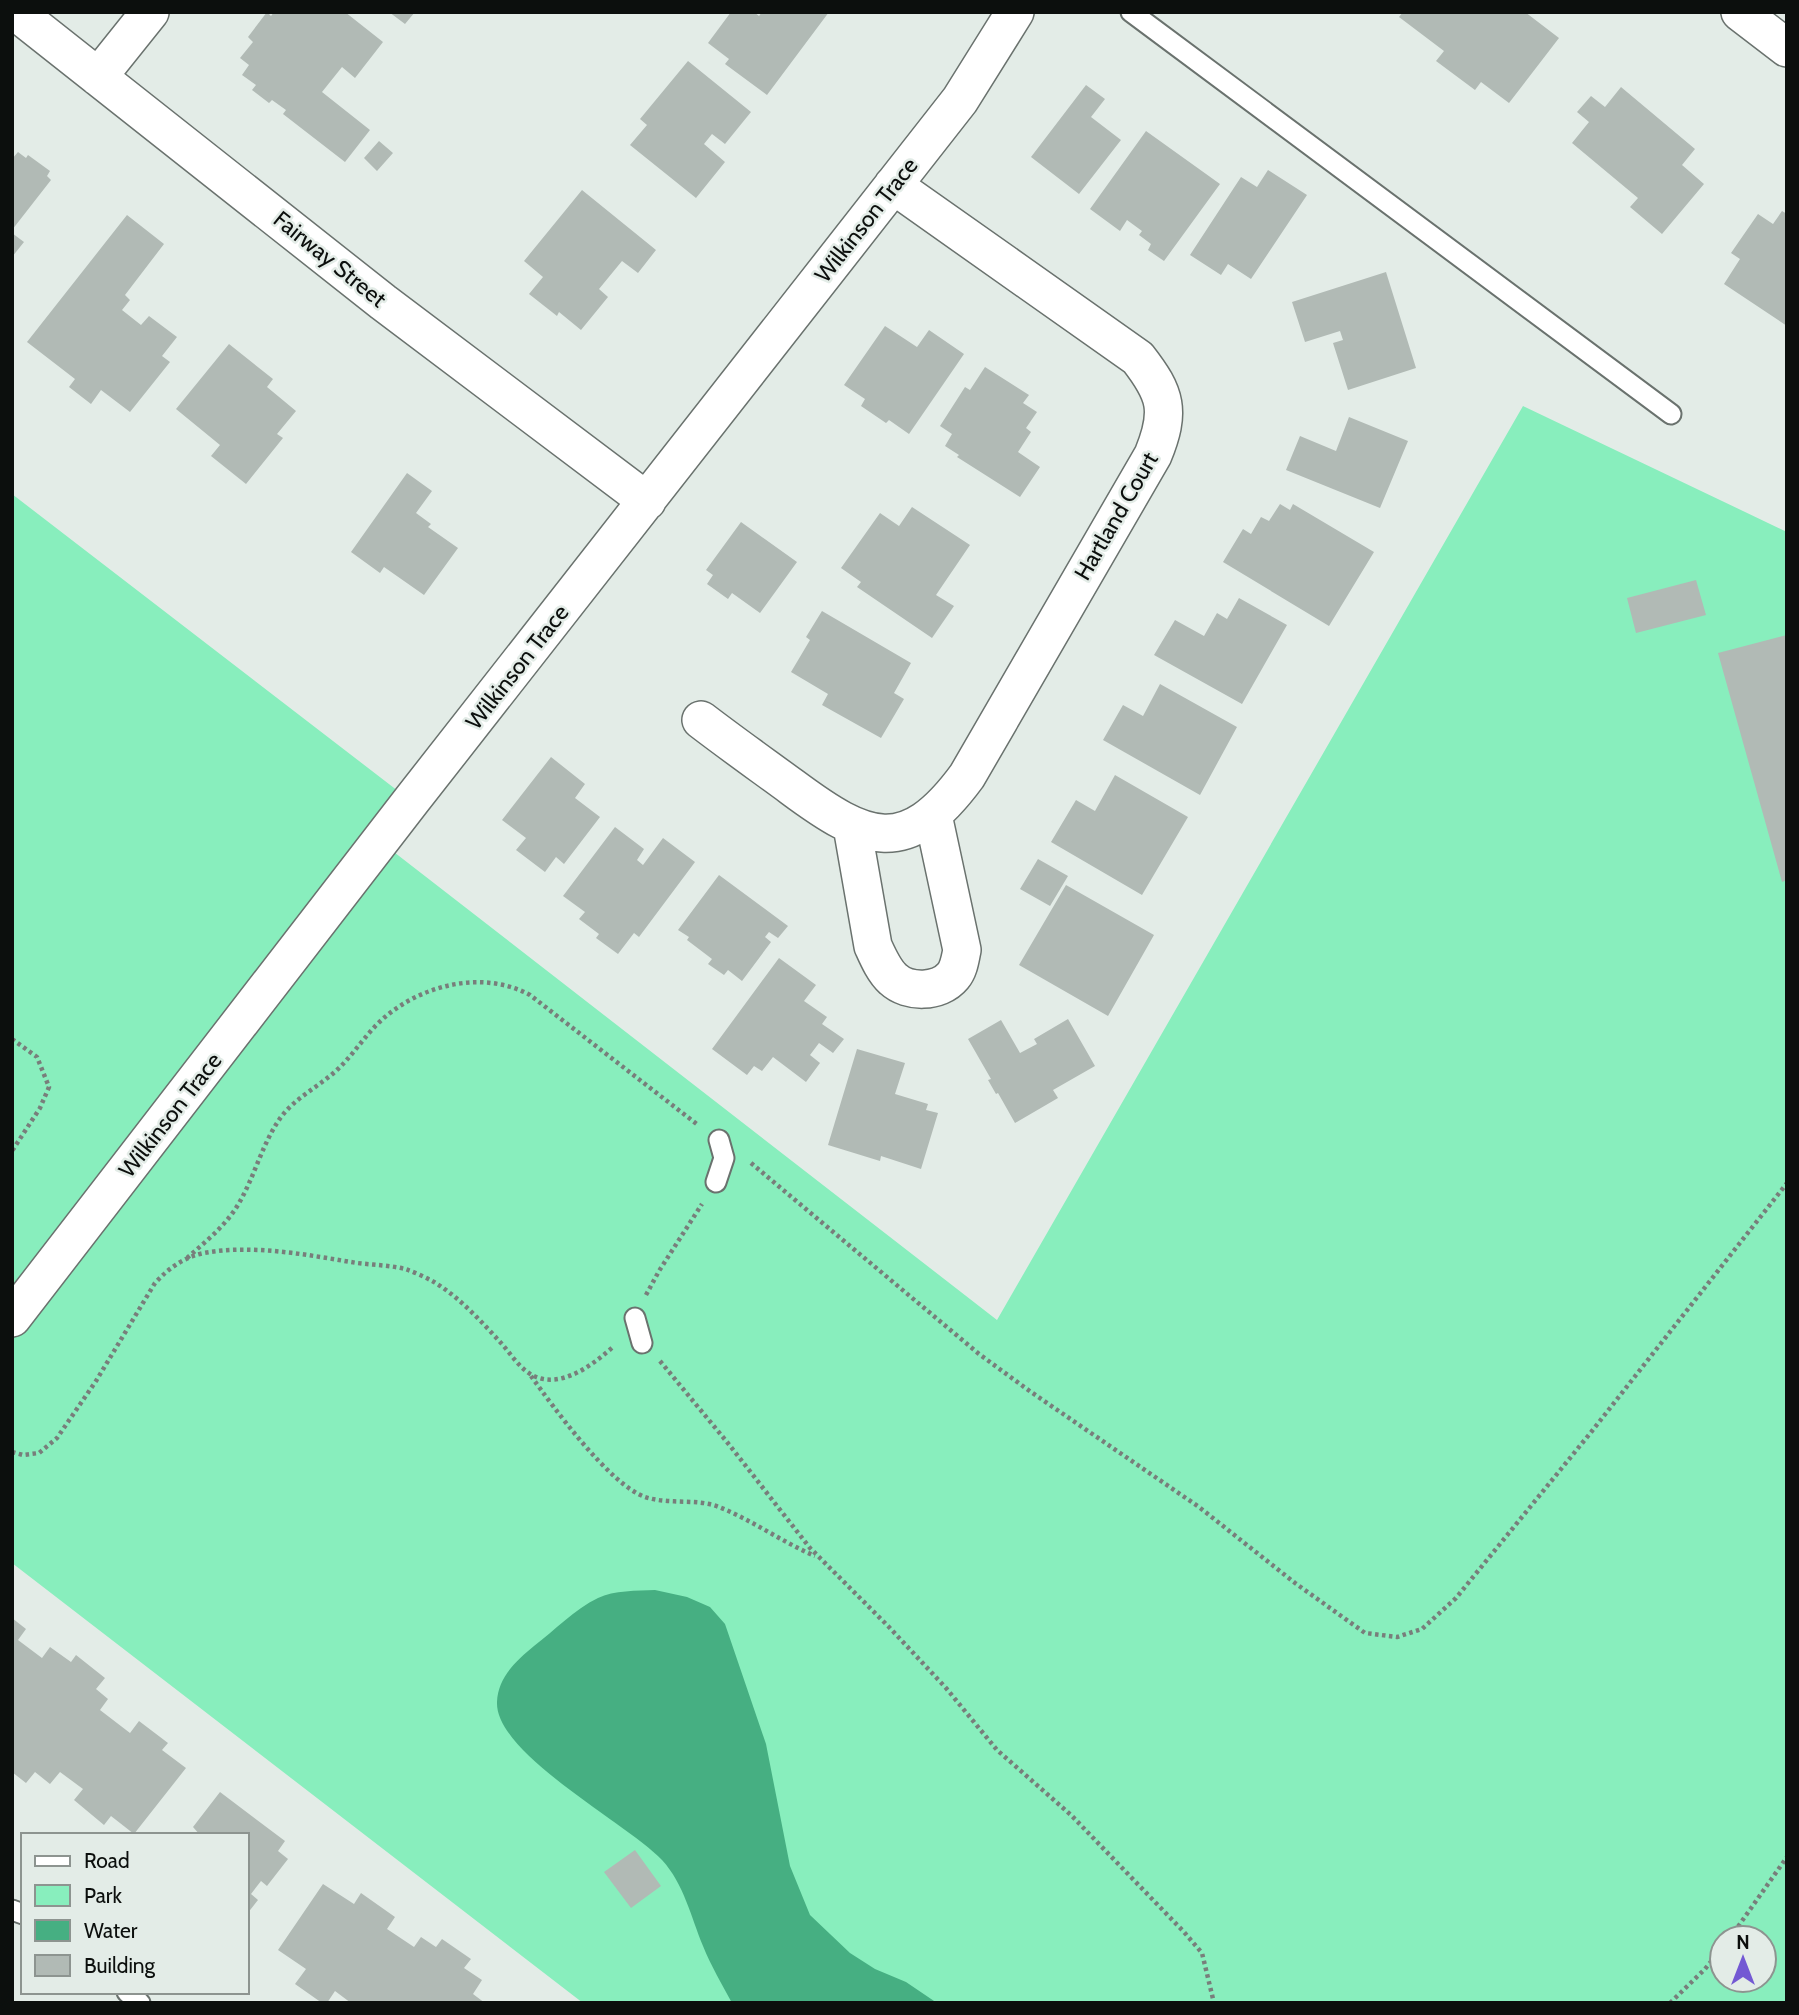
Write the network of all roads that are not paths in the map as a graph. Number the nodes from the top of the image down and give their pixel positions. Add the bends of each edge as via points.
1 (16, 12) edge
2 (150, 12) edge
3 (1016, 12) edge
4 (1131, 12) edge
5 (1740, 12) edge
6 (1787, 48) edge
7 (98, 77) junction
8 (893, 185) junction
9 (1671, 414) dead end
10 (647, 501) junction
11 (701, 720) dead end
12 (933, 815) junction
13 (852, 826) junction
14 (719, 1140) road end
15 (716, 1182) road end
16 (12, 1318) edge
17 (635, 1318) road end
18 (642, 1343) road end

1 - 7 street, Fairway Street
2 - 7 street
3 - 8 street, Wilkinson Trace via 960,100
4 - 9 lane
5 - 6 street
7 - 10 street, Fairway Street via 383,302
8 - 10 street, Wilkinson Trace
8 - 12 street, Hartland Court via 1138,358 1156,382 1164,410 1153,454 967,776
10 - 16 street, Wilkinson Trace
11 - 13 street, Hartland Court
12 - 13 street, Hartland Court via 889,833
12 - 13 street via 961,950 954,976 931,989 901,984 878,959
14 - 15 lane via 724,1157
17 - 18 lane

